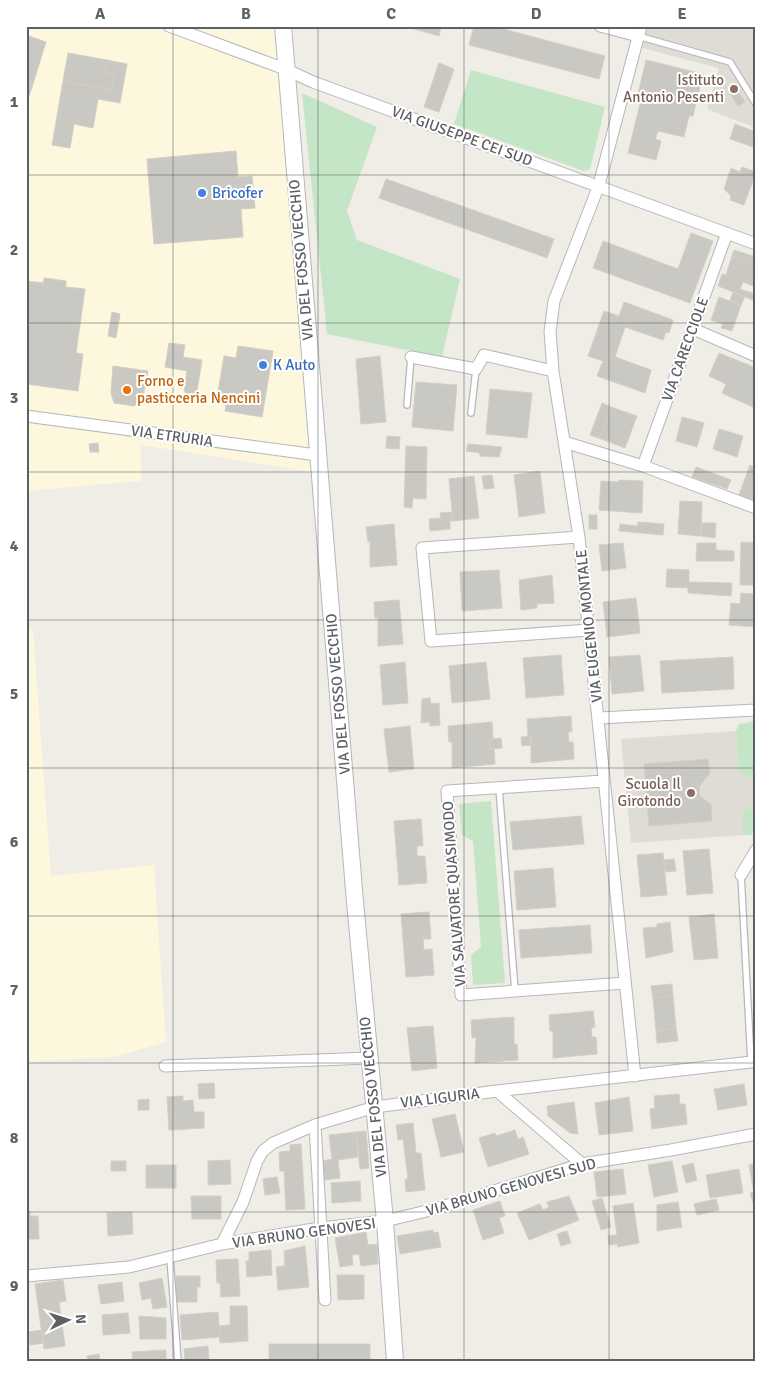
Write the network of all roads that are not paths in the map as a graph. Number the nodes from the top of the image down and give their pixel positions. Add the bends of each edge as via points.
1 (169, 26) edge
2 (282, 26) edge
3 (600, 26) edge
4 (640, 31) edge
5 (286, 68) junction
6 (756, 104) edge
7 (599, 186) junction
8 (727, 233) junction
9 (756, 244) edge
10 (693, 329) junction
11 (756, 356) edge
12 (411, 357) joint
13 (476, 369) junction
14 (553, 370) junction
15 (407, 405) dead end
16 (471, 413) dead end
17 (26, 416) edge
18 (564, 442) junction
19 (317, 455) junction
20 (643, 466) junction
21 (756, 508) edge
22 (579, 537) junction
23 (589, 630) junction
24 (756, 710) edge
25 (599, 718) junction
26 (604, 781) junction
27 (498, 788) junction
28 (755, 853) edge
29 (741, 875) joint
30 (625, 983) junction
31 (515, 991) junction
32 (370, 1058) junction
33 (751, 1062) joint
34 (166, 1066) dead end
35 (635, 1076) junction
36 (497, 1091) junction
37 (375, 1107) junction
38 (315, 1124) junction
39 (756, 1134) edge
40 (582, 1164) junction
41 (385, 1221) junction
42 (320, 1228) junction
43 (222, 1244) junction
44 (170, 1258) junction
45 (26, 1276) edge
46 (325, 1300) dead end
47 (178, 1361) edge
48 (395, 1361) edge

1 - 5 street, VIA GIUSEPPE CEI SUD
2 - 5 street, VIA DEL FOSSO VECCHIO
3 - 4 street
4 - 6 lane via 730,62
4 - 7 street, VIA EUGENIO MONTALE
5 - 7 street, VIA GIUSEPPE CEI SUD via 313,82
5 - 19 street, VIA DEL FOSSO VECCHIO
7 - 8 street, VIA GIUSEPPE CEI SUD
7 - 14 street, VIA EUGENIO MONTALE via 554,301 550,332
8 - 9 street, VIA GIUSEPPE CEI SUD
8 - 10 street, VIA CARECCIOLE
10 - 11 street
10 - 20 street, VIA CARECCIOLE
12 - 13 street
12 - 15 lane
13 - 14 street via 484,355
13 - 16 lane
14 - 18 street, VIA EUGENIO MONTALE
17 - 19 street, VIA ETRURIA
18 - 20 street
18 - 22 street, VIA EUGENIO MONTALE
19 - 32 street, VIA DEL FOSSO VECCHIO
20 - 21 street
22 - 23 street, VIA EUGENIO MONTALE
22 - 23 street via 422,548 431,641
23 - 25 street, VIA EUGENIO MONTALE
24 - 25 street
25 - 26 street, VIA EUGENIO MONTALE
26 - 27 street, VIA SALVATORE QUASIMODO
26 - 30 street, VIA EUGENIO MONTALE
27 - 31 lane
27 - 31 street, VIA SALVATORE QUASIMODO via 447,791 461,995
28 - 29 street
29 - 33 lane
30 - 31 street, VIA SALVATORE QUASIMODO
30 - 35 street, VIA EUGENIO MONTALE
32 - 34 street
32 - 37 street, VIA DEL FOSSO VECCHIO
33 - 35 street
35 - 36 street
36 - 37 street, VIA LIGURIA
36 - 40 street, VIA LIGURIA
37 - 38 street, VIA LIGURIA
37 - 41 street, VIA DEL FOSSO VECCHIO
38 - 42 street
38 - 43 street, VIA LIGURIA via 290,1134 263,1151
39 - 40 street, VIA BRUNO GENOVESI SUD
40 - 41 street, VIA BRUNO GENOVESI SUD
41 - 42 street, VIA BRUNO GENOVESI
41 - 48 street, VIA DEL FOSSO VECCHIO
42 - 43 street, VIA BRUNO GENOVESI
42 - 46 street
43 - 44 street
44 - 45 street via 129,1267
44 - 47 lane

